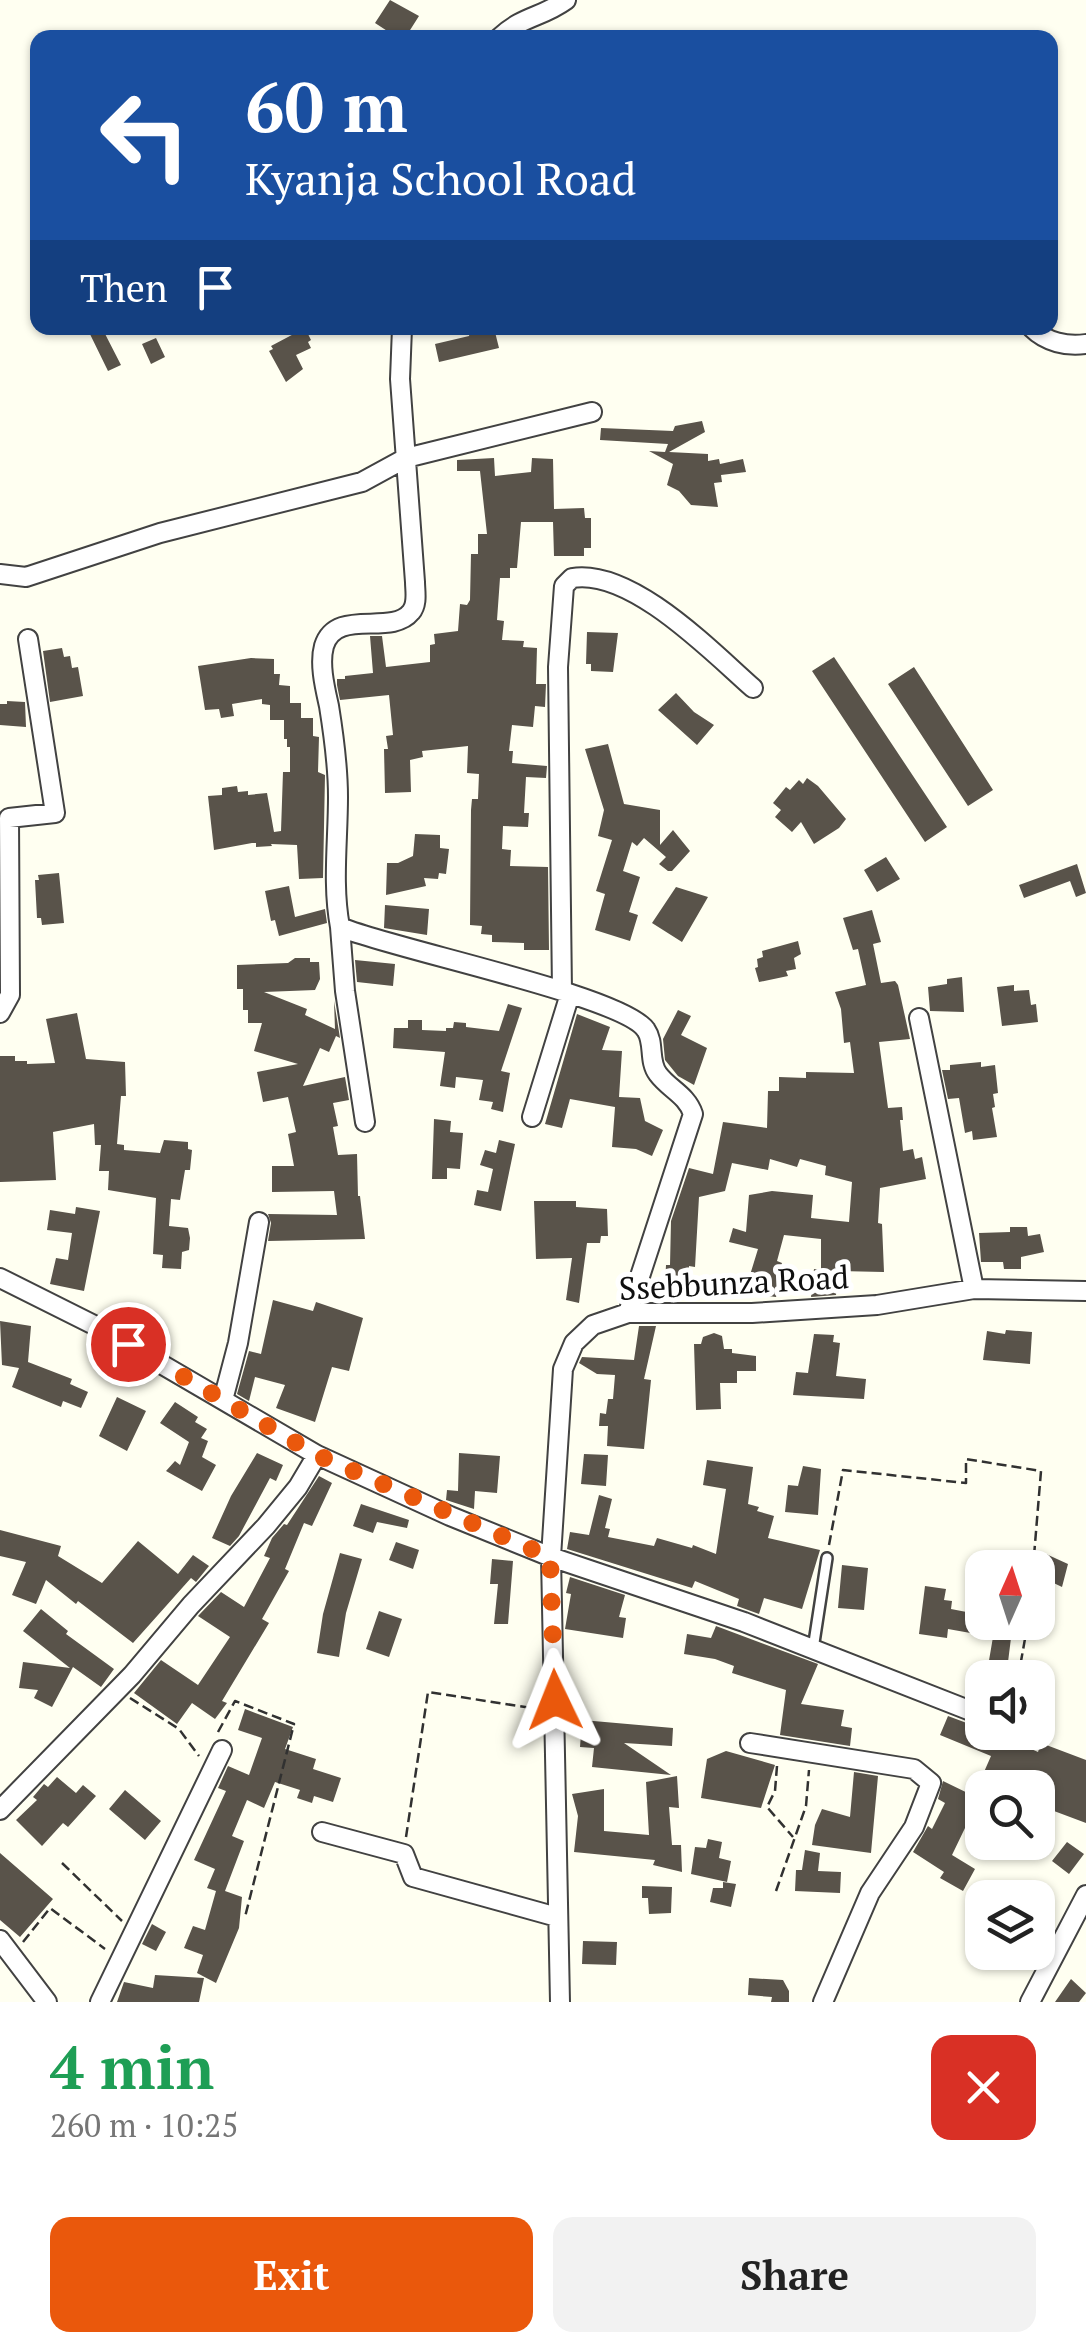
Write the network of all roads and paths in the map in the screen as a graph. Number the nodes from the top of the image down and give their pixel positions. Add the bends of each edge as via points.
1 (566, 0) edge
2 (508, 30) edge
3 (402, 335) edge
4 (1039, 335) edge
5 (1086, 344) edge
6 (592, 412) dead end
7 (406, 458) junction
8 (0, 574) edge
9 (28, 639) dead end
10 (754, 688) dead end
11 (340, 927) junction
12 (566, 993) junction
13 (0, 1012) edge
14 (919, 1018) dead end
15 (532, 1118) dead end
16 (364, 1122) dead end
17 (258, 1222) dead end
18 (0, 1278) edge
19 (974, 1288) junction
20 (1086, 1291) edge
21 (628, 1313) junction
22 (223, 1400) junction
23 (317, 1455) junction
24 (1034, 1550) edge
25 (550, 1557) junction
26 (827, 1558) joint
27 (814, 1648) junction
28 (118, 1690) junction
29 (539, 1709) dead end
30 (965, 1709) edge
31 (750, 1743) dead end
32 (213, 1749) junction
33 (777, 1760) dead end
34 (810, 1764) dead end
35 (0, 1810) edge
36 (322, 1832) dead end
37 (794, 1839) junction
38 (404, 1854) junction
39 (62, 1863) dead end
40 (776, 1892) dead end
41 (1086, 1895) edge
42 (245, 1917) dead end
43 (557, 1917) junction
44 (123, 1922) dead end
45 (0, 1940) edge
46 (112, 1954) dead end
47 (13, 1955) junction
48 (47, 2002) edge
49 (100, 2002) edge
50 (560, 2002) edge
51 (822, 2002) edge
52 (1030, 2002) edge

1 - 2 street
3 - 7 street
4 - 5 street
6 - 7 street
7 - 8 street via 362,482 160,533 26,577
7 - 11 street via 414,609 396,620 344,626 323,649 336,762 334,894
9 - 13 street via 55,813 9,818 10,995
10 - 12 street via 667,612 590,576 564,586 558,667
11 - 12 street
11 - 16 street
12 - 15 street
12 - 21 street via 634,1018 646,1030 658,1076 693,1114
14 - 19 street
17 - 22 street
18 - 22 street
19 - 20 street, Ssebbunza Road
19 - 21 street, Ssebbunza Road via 877,1305
21 - 25 street, Ssebbunza Road via 592,1324 563,1368
22 - 23 street
23 - 25 street
23 - 28 street via 266,1526
24 - 26 path via 1041,1471 966,1459 966,1484 843,1470
25 - 27 street
25 - 43 street, Ssebbunza Road
26 - 27 lane
27 - 30 street
28 - 32 path via 179,1729 204,1763
28 - 35 street
29 - 38 path via 428,1692
31 - 51 street via 914,1770 932,1783 914,1827 870,1893
32 - 42 path via 235,1701 294,1724
32 - 49 street
33 - 37 path via 767,1807
34 - 37 path
36 - 38 street
37 - 40 path
38 - 43 street via 413,1877
39 - 44 path
41 - 52 street
43 - 50 street, Ssebbunza Road
45 - 47 street
46 - 47 path via 50,1908
47 - 48 street

